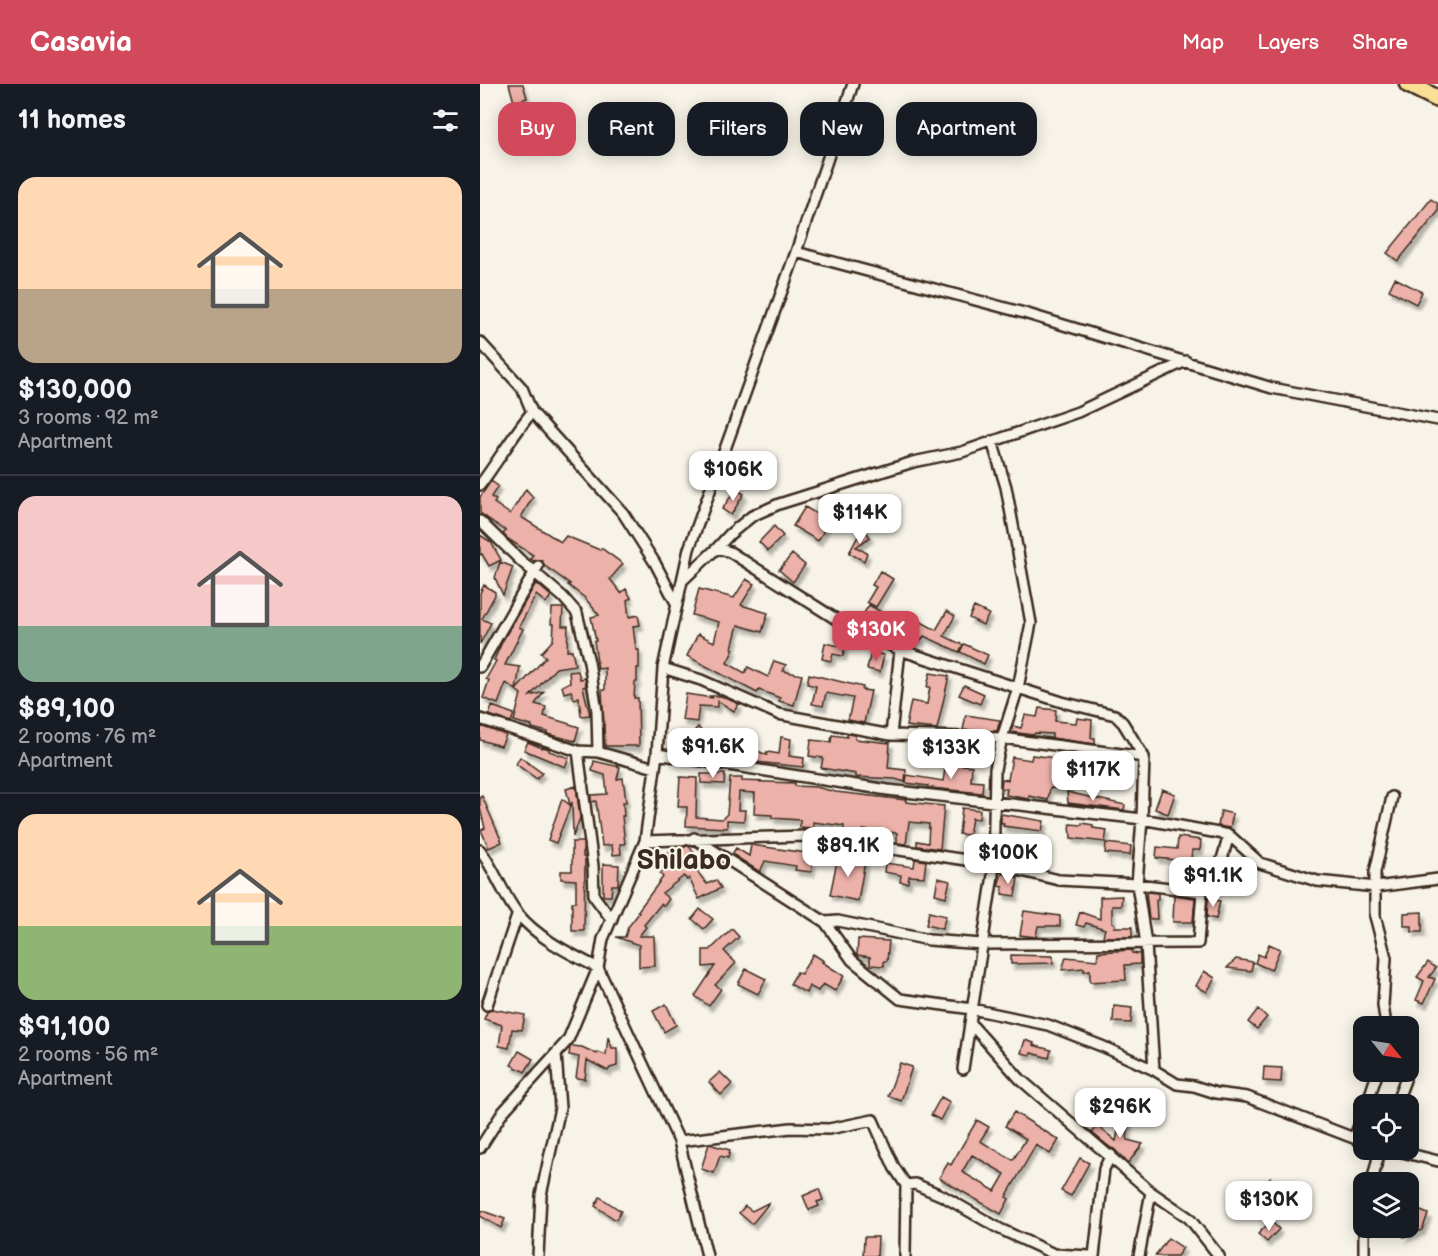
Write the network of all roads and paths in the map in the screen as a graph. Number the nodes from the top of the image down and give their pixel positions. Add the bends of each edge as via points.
1 (853, 84) edge
2 (1408, 84) edge
3 (1438, 99) edge
4 (796, 252) junction
5 (480, 342) edge
6 (1186, 361) junction
7 (532, 412) junction
8 (1438, 420) edge
9 (992, 441) junction
10 (480, 485) edge
11 (480, 521) edge
12 (717, 548) junction
13 (536, 569) junction
14 (682, 580) junction
15 (677, 605) junction
16 (900, 650) junction
17 (480, 667) edge
18 (663, 668) junction
19 (1018, 688) junction
20 (480, 719) edge
21 (891, 735) junction
22 (1002, 738) junction
23 (578, 751) junction
24 (598, 752) junction
25 (657, 754) junction
26 (1144, 757) junction
27 (655, 768) junction
28 (1392, 797) dead end
29 (995, 802) junction
30 (1143, 819) junction
31 (1229, 836) junction
32 (694, 838) junction
33 (645, 841) junction
34 (480, 850) edge
35 (993, 864) junction
36 (1438, 879) edge
37 (1137, 884) junction
38 (1376, 887) junction
39 (1202, 892) junction
40 (518, 914) junction
41 (612, 920) junction
42 (825, 922) junction
43 (982, 944) junction
44 (1146, 944) junction
45 (598, 968) junction
46 (487, 1005) dead end
47 (972, 1009) junction
48 (1385, 1016) edge
49 (970, 1023) junction
50 (556, 1054) junction
51 (963, 1069) dead end
52 (1154, 1070) junction
53 (1353, 1138) edge
54 (680, 1141) junction
55 (480, 1149) edge
56 (1111, 1155) junction
57 (1419, 1156) edge
58 (1438, 1161) edge
59 (906, 1185) junction
60 (1151, 1192) junction
61 (1364, 1238) edge
62 (538, 1256) edge
63 (706, 1256) edge
64 (905, 1256) edge
65 (1092, 1256) edge
66 (1139, 1256) edge
67 (1219, 1256) edge
68 (1364, 1256) edge

1 - 4 street
2 - 3 highway
4 - 6 street
4 - 14 street via 689,549
5 - 7 street via 522,388
6 - 8 street via 1272,388
6 - 9 street via 1078,412
7 - 10 street
7 - 15 street via 623,513
9 - 12 street via 779,504 752,516
9 - 19 street via 1006,487 1031,623
11 - 13 street
12 - 14 street
12 - 16 street via 730,552 839,621
13 - 17 street
13 - 24 street via 577,613 597,711
14 - 15 street
15 - 18 street
16 - 19 street
16 - 21 street
18 - 21 street via 778,714
18 - 25 street
19 - 22 street
19 - 26 street via 1115,715
20 - 23 street
21 - 22 street
22 - 26 street
22 - 29 street via 995,769
23 - 24 street
23 - 41 street via 594,896
24 - 27 street
25 - 27 street
25 - 29 street via 888,790
26 - 30 street
27 - 33 street
28 - 38 street via 1375,872
29 - 30 street
29 - 35 street
30 - 31 street
30 - 37 street
31 - 38 street via 1260,863 1317,881
31 - 39 street via 1216,880
32 - 33 street
32 - 35 street via 806,836
32 - 42 street
33 - 41 street
34 - 40 street
35 - 37 street via 1059,880
35 - 43 street
36 - 38 street
37 - 39 street
37 - 44 street
38 - 48 street via 1375,916 1386,958
39 - 44 street via 1198,943
40 - 45 street via 553,945
40 - 46 street
41 - 45 street via 603,939
42 - 43 street via 837,921 929,940
42 - 47 street via 852,960 900,999
43 - 44 street
43 - 47 street
44 - 52 street
45 - 50 street via 568,1040
45 - 54 street
47 - 49 street
47 - 52 street via 1048,1025
49 - 51 street
49 - 56 street via 1020,1079
50 - 55 street via 503,1112
50 - 62 street via 560,1108 541,1195
52 - 53 street via 1177,1084 1247,1097
54 - 59 street via 791,1128 829,1129 873,1120
54 - 63 street
56 - 60 street
56 - 65 street via 1104,1169
57 - 58 street
59 - 64 street
59 - 65 street via 915,1184 943,1196 999,1229 1054,1254
60 - 66 street
60 - 67 street via 1189,1218
61 - 68 street

